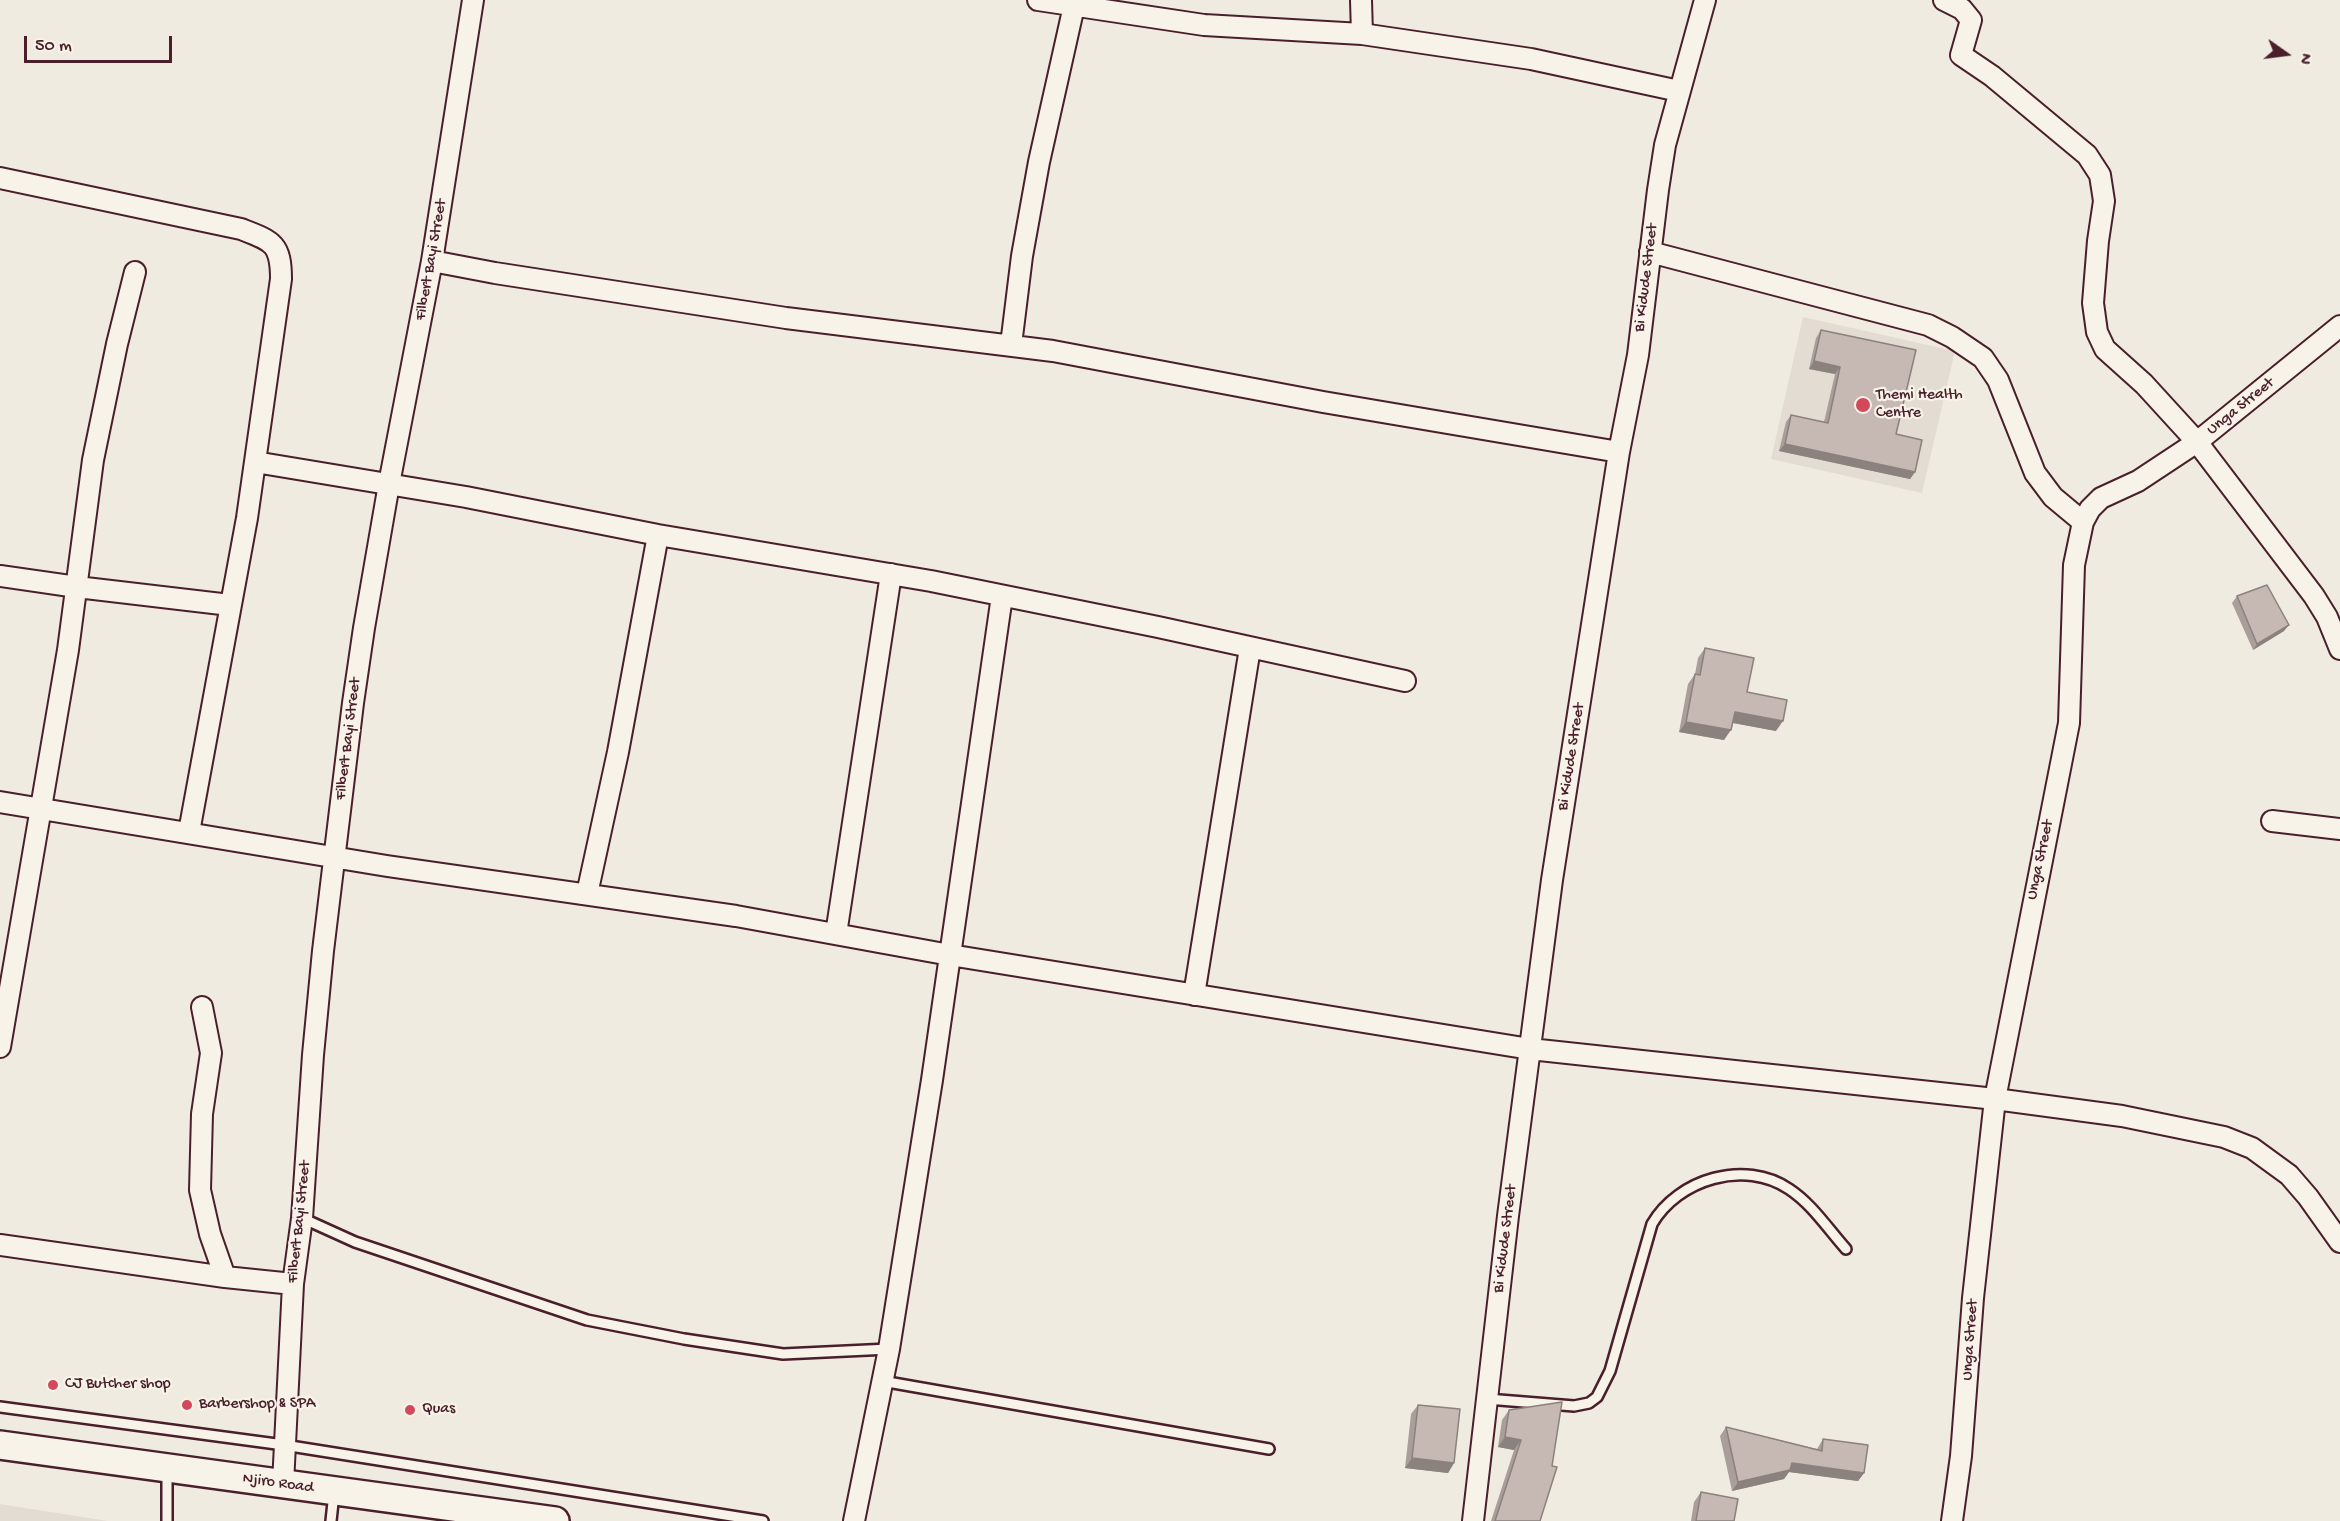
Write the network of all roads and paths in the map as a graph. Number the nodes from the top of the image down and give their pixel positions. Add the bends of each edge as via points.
1 (474, 0) edge
2 (1038, 0) edge
3 (1361, 0) edge
4 (1705, 0) edge
5 (1944, 0) edge
6 (1074, 6) junction
7 (1362, 34) junction
8 (1679, 91) junction
9 (0, 178) edge
10 (1650, 252) junction
11 (432, 261) junction
12 (135, 272) dead end
13 (2340, 326) edge
14 (1011, 345) junction
15 (2197, 442) junction
16 (1619, 452) junction
17 (255, 462) junction
18 (389, 484) junction
19 (2083, 522) junction
20 (658, 535) junction
21 (891, 574) junction
22 (0, 576) edge
23 (77, 587) junction
24 (1002, 596) junction
25 (230, 605) junction
26 (2334, 616) edge
27 (1250, 648) junction
28 (2340, 649) edge
29 (1406, 681) dead end
30 (0, 802) edge
31 (40, 808) junction
32 (2272, 821) dead end
33 (2340, 829) edge
34 (189, 832) junction
35 (335, 857) junction
36 (587, 894) junction
37 (836, 934) junction
38 (950, 955) junction
39 (1194, 994) junction
40 (202, 1007) dead end
41 (0, 1047) edge
42 (1530, 1049) junction
43 (1995, 1099) junction
44 (302, 1218) junction
45 (2340, 1242) edge
46 (0, 1245) edge
47 (1846, 1249) dead end
48 (225, 1277) junction
49 (293, 1284) junction
50 (889, 1349) junction
51 (882, 1381) junction
52 (1487, 1399) junction
53 (0, 1407) edge
54 (0, 1445) edge
55 (284, 1445) junction
56 (1269, 1449) dead end
57 (167, 1469) junction
58 (284, 1484) junction
59 (334, 1491) junction
60 (167, 1521) edge
61 (331, 1521) edge
62 (555, 1521) edge
63 (763, 1521) edge
64 (854, 1521) edge
65 (1473, 1521) edge
66 (1952, 1521) edge

1 - 11 street, Filbert Bayi Street
2 - 6 street
3 - 7 street
4 - 8 street, Bi Kidude Street
5 - 15 street via 1962,9 1971,20 1961,55 2087,154 2100,175 2104,201 2093,303 2097,332 2105,349 2144,384
6 - 7 street via 1204,25
6 - 14 street via 1039,162
7 - 8 street via 1531,59
8 - 10 street, Bi Kidude Street via 1665,145
9 - 17 street via 241,229 268,240 277,250 281,279
10 - 16 street, Bi Kidude Street via 1638,355
10 - 19 street via 1928,325 1952,337 1983,358 1998,380 2035,473 2053,498
11 - 14 street via 774,317
11 - 18 street, Filbert Bayi Street
12 - 23 street via 93,460
13 - 15 street, Unga Street
14 - 16 street
15 - 19 street, Unga Street via 2138,481 2101,498
15 - 26 street
16 - 42 street, Bi Kidude Street via 1552,880
17 - 18 street
17 - 25 street
18 - 20 street
18 - 35 street, Filbert Bayi Street via 362,638
19 - 43 street, Unga Street via 2074,565 2068,723
20 - 21 street
20 - 36 street
21 - 24 street
21 - 37 street
22 - 23 street
23 - 25 street
23 - 31 street
24 - 27 street
24 - 38 street
25 - 34 street
26 - 28 street
27 - 29 street
27 - 39 street
30 - 31 street
31 - 34 street
31 - 41 street
32 - 33 street
34 - 35 street
35 - 36 street
35 - 44 street, Filbert Bayi Street via 315,1032
36 - 37 street
37 - 38 street
38 - 39 street
38 - 50 street
39 - 42 street
40 - 48 street via 211,1053 202,1114 200,1190
42 - 43 street
42 - 52 street, Bi Kidude Street
43 - 45 street via 2122,1116 2242,1143 2289,1175
43 - 66 street, Unga Street
44 - 49 street, Filbert Bayi Street
44 - 50 lane via 355,1242 587,1320 684,1340 783,1354
46 - 48 street
47 - 52 lane via 1802,1198 1772,1179 1734,1174 1704,1181 1681,1192 1657,1214 1652,1224 1610,1371 1597,1397 1574,1406
48 - 49 street
49 - 55 street, Filbert Bayi Street
50 - 51 street
51 - 56 lane
51 - 64 street
52 - 65 street, Bi Kidude Street
53 - 55 lane
54 - 57 street, Njiro Road
55 - 58 street, Filbert Bayi Street
55 - 63 lane
57 - 58 street, Njiro Road
57 - 60 lane
58 - 59 street, Njiro Road
59 - 61 lane
59 - 62 street, Njiro Road

